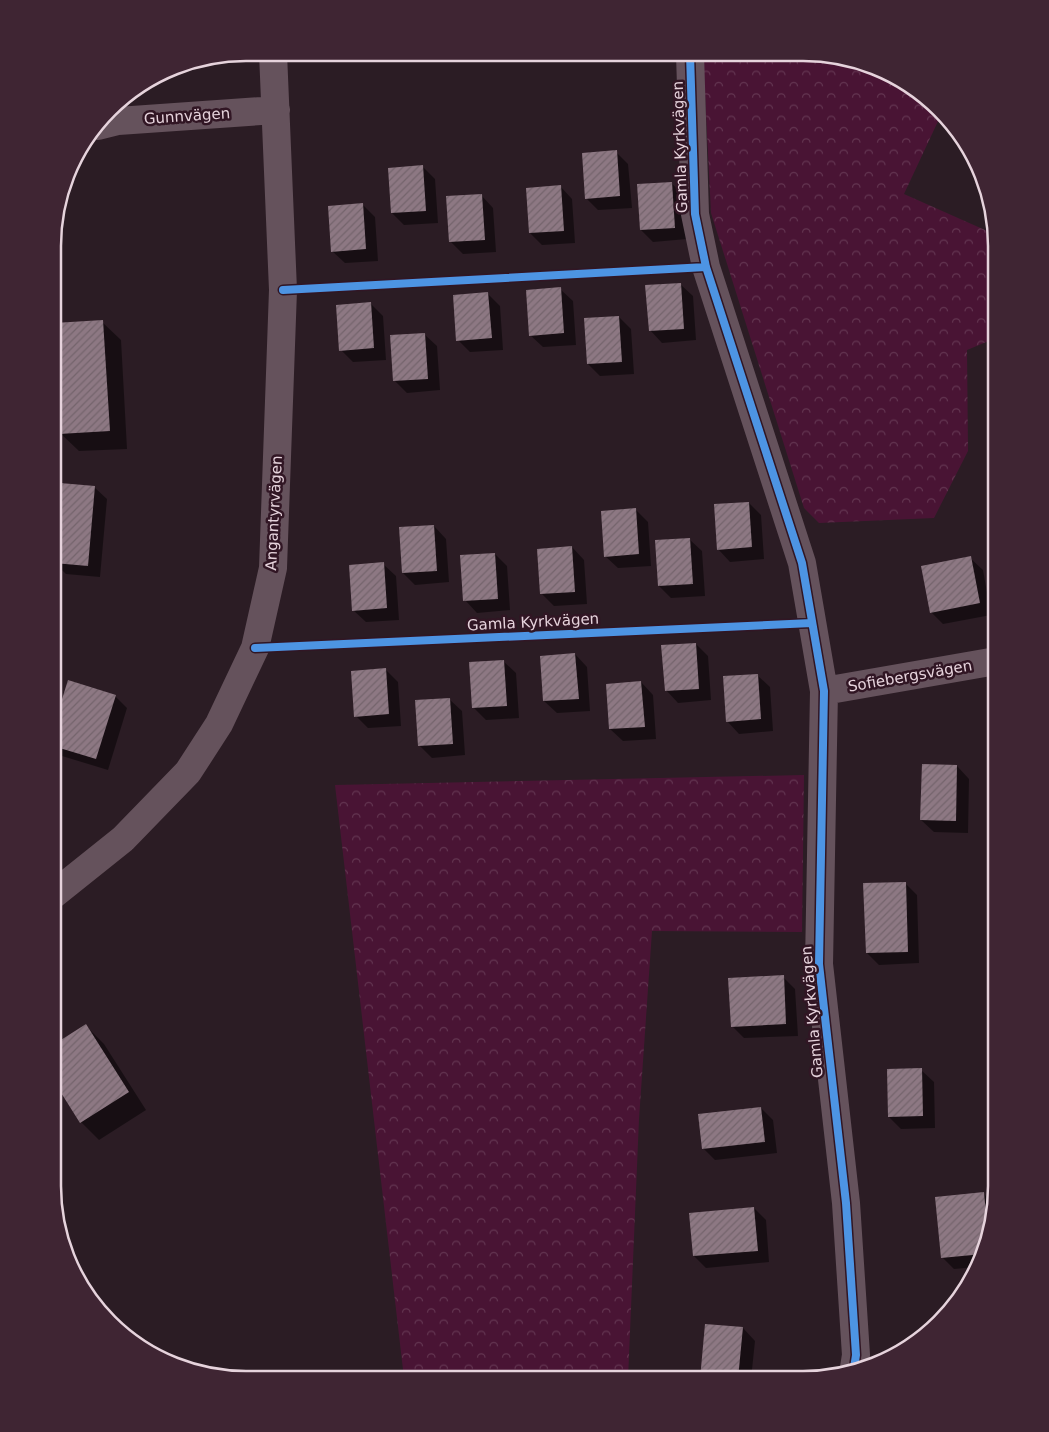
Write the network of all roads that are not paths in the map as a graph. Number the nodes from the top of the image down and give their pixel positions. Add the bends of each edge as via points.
1 (274, 61) edge
2 (690, 61) edge
3 (276, 110) junction
4 (108, 123) edge
5 (988, 662) edge
6 (824, 691) junction
7 (61, 889) edge
8 (855, 1363) edge

1 - 3 street, Angantyrvägen
2 - 6 street, Gamla Kyrkvägen via 695,214 704,258 802,563
3 - 4 street, Gunnvägen
3 - 7 street, Angantyrvägen via 283,290 273,568 255,648 219,724 188,772 122,839
5 - 6 street, Sofiebergsvägen
6 - 8 street, Gamla Kyrkvägen via 819,964 846,1203

